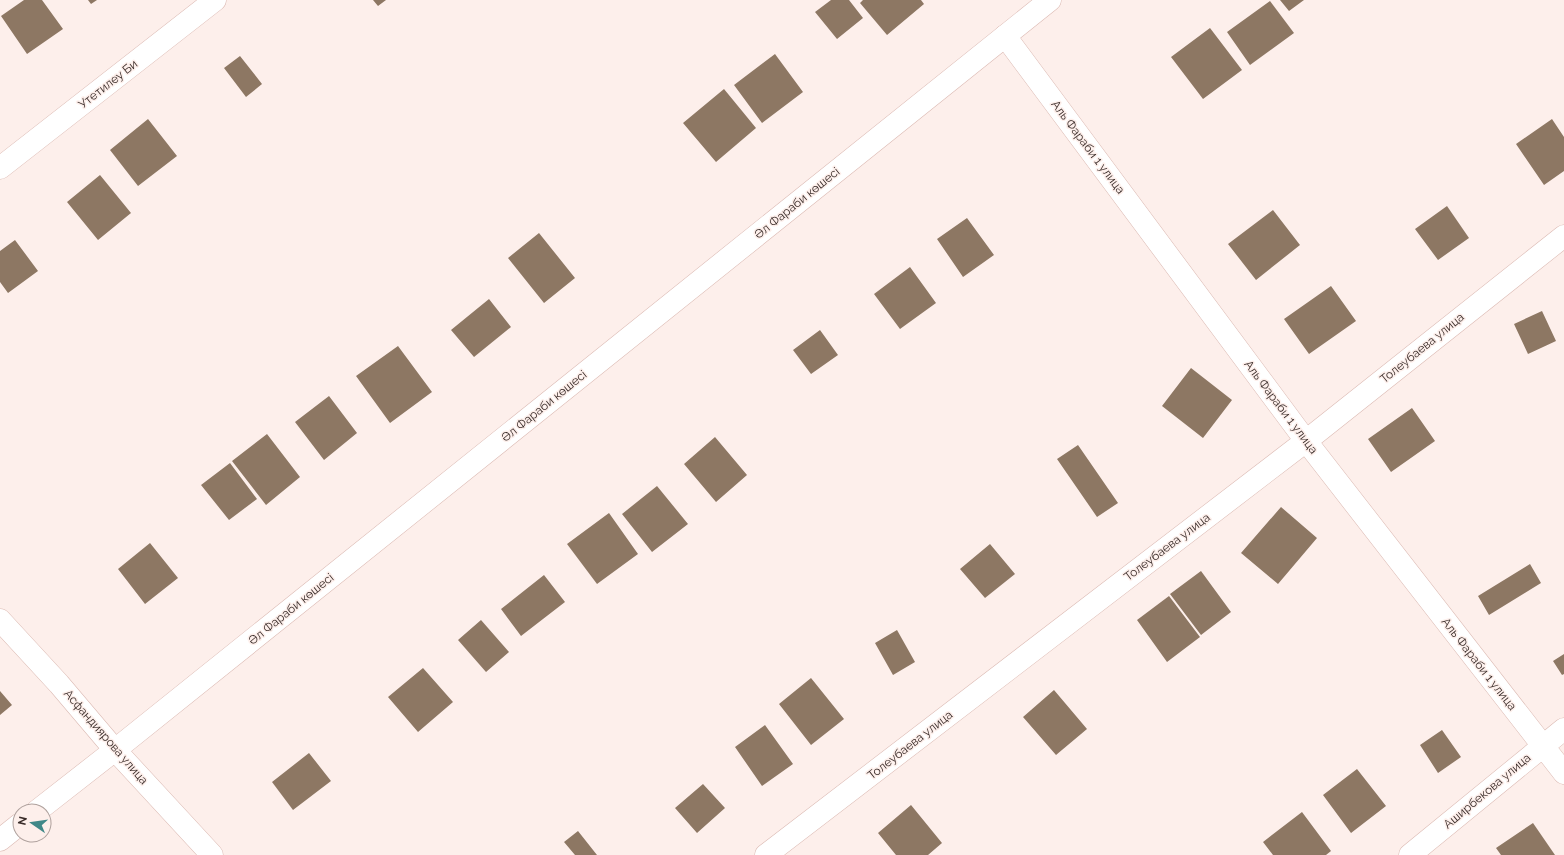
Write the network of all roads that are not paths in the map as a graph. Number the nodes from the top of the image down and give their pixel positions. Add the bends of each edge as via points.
1 (215, 0) edge
2 (1050, 0) edge
3 (1005, 36) junction
4 (0, 168) edge
5 (1564, 236) edge
6 (1306, 441) junction
7 (0, 620) edge
8 (1564, 729) edge
9 (1542, 745) junction
10 (115, 750) junction
11 (1564, 774) edge
12 (47, 803) edge
13 (12, 830) edge
14 (0, 840) edge
15 (212, 855) edge
16 (766, 855) edge
17 (1410, 855) edge

1 - 4 street, Утетилеу Би
2 - 3 street, Әл Фараби көшесі
3 - 6 street, Аль Фараби 1 улица
3 - 10 street, Әл Фараби көшесі
5 - 6 street, Толеубаева улица
6 - 9 street, Аль Фараби 1 улица
6 - 16 street, Толеубаева улица
7 - 10 street, Асфандиярова улица
8 - 9 street, Аширбекова улица
9 - 11 street, Аль Фараби 1 улица
9 - 17 street, Аширбекова улица
10 - 12 street, Әл Фараби көшесі
10 - 15 street, Асфандиярова улица
13 - 14 street

